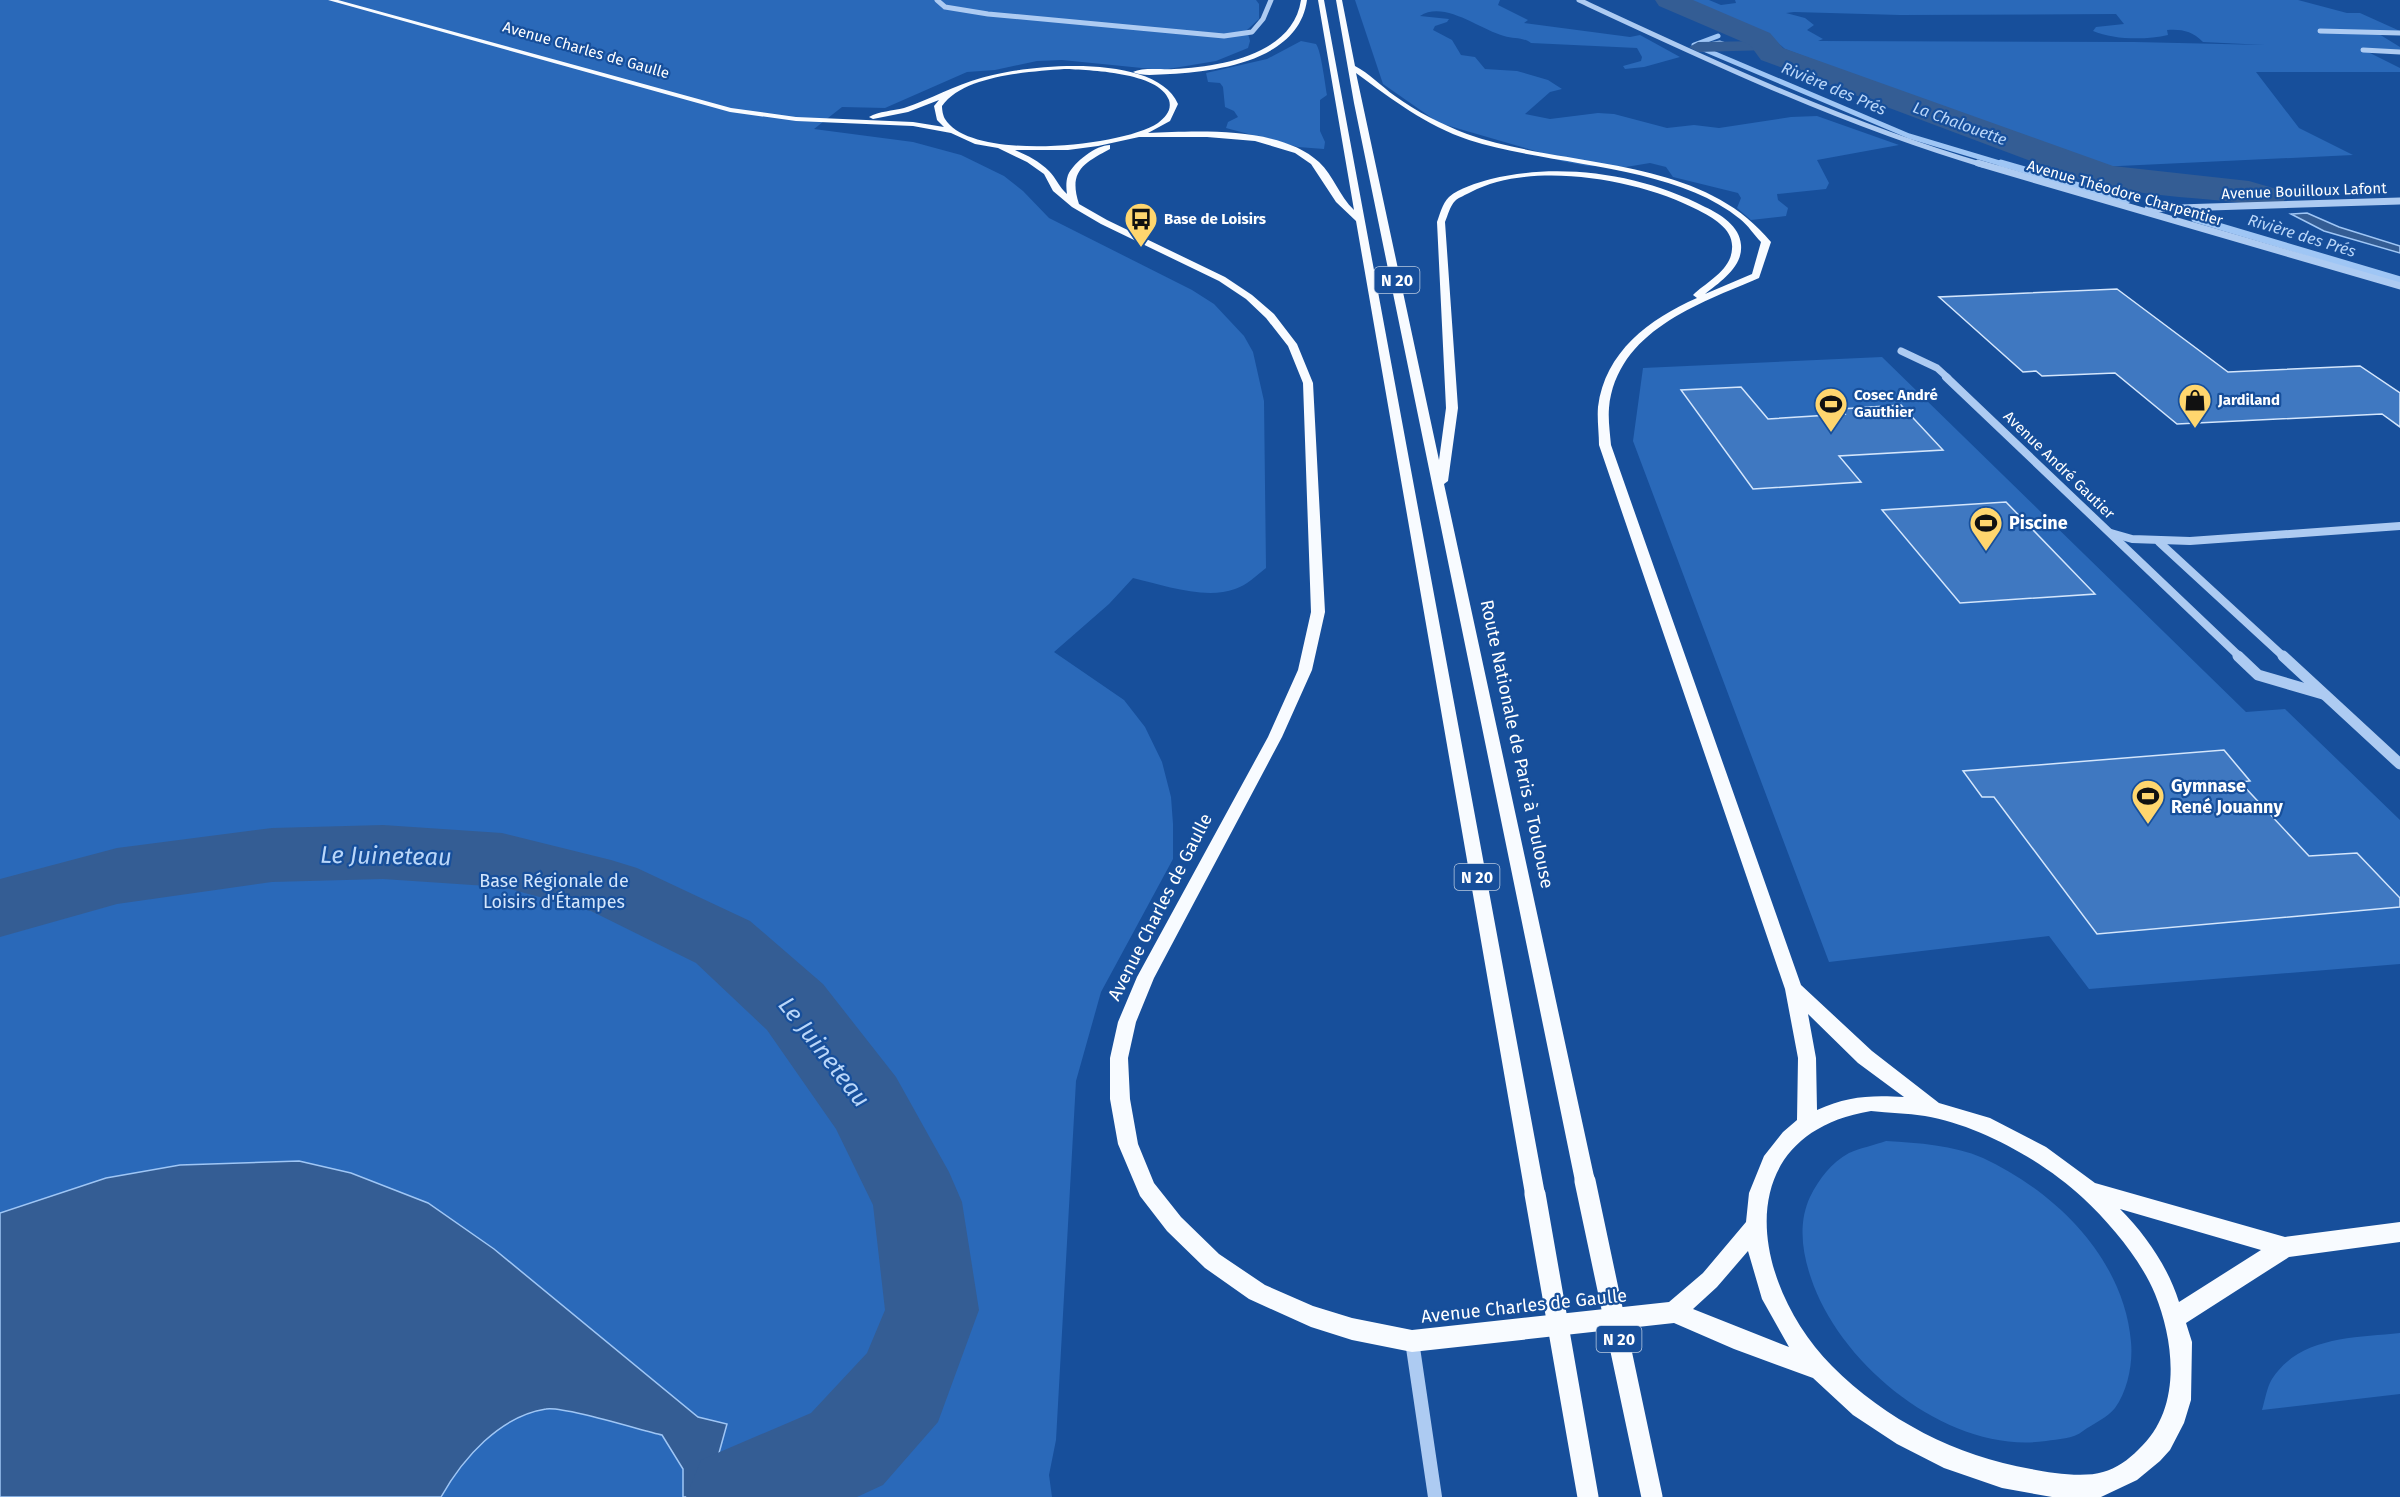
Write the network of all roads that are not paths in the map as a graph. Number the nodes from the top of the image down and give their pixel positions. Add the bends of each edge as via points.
1 (331, 0) edge
2 (937, 0) edge
3 (1271, 0) edge
4 (1304, 0) edge
5 (1321, 0) edge
6 (1339, 0) edge
7 (1579, 0) edge
8 (2320, 31) dead end
9 (2400, 33) edge
10 (2363, 50) dead end
11 (2400, 52) edge
12 (1354, 68) junction
13 (1118, 72) junction
14 (954, 90) junction
15 (834, 120) junction
16 (953, 131) junction
17 (1136, 136) junction
18 (1119, 141) junction
19 (1000, 146) junction
20 (2400, 201) edge
21 (1075, 205) junction
22 (2137, 210) junction
23 (1360, 220) junction
24 (2400, 286) edge
25 (1686, 306) junction
26 (1901, 351) dead end
27 (1441, 493) junction
28 (2400, 526) edge
29 (2108, 532) junction
30 (2159, 542) junction
31 (2323, 694) junction
32 (2400, 764) edge
33 (1794, 989) junction
34 (1933, 1108) junction
35 (1807, 1124) junction
36 (2090, 1191) junction
37 (1756, 1226) junction
38 (2400, 1232) edge
39 (2285, 1247) junction
40 (1674, 1312) junction
41 (2174, 1318) junction
42 (1412, 1341) junction
43 (1814, 1367) junction
44 (1435, 1497) edge
45 (1588, 1497) edge
46 (1652, 1497) edge

1 - 15 main road, Avenue Charles de Gaulle via 730,110
2 - 3 street via 945,8 988,14 1211,36 1252,32
4 - 13 main road via 1300,19 1292,30 1259,52 1227,65 1196,71
5 - 23 main road, N 20
6 - 12 main road, Route Nationale de Paris à Toulouse / N 20
7 - 22 street, Avenue Théodore Charpentier via 1886,133
8 - 9 street
10 - 11 street
12 - 25 main road via 1422,118 1474,139 1641,173 1701,192 1756,225 1766,242 1756,276
12 - 27 main road, Route Nationale de Paris à Toulouse / N 20 via 1358,103
13 - 14 main road, Avenue Charles de Gaulle via 1072,67 1026,69 990,76
13 - 17 main road via 1164,88 1174,102 1167,119
14 - 15 main road, Avenue Charles de Gaulle via 905,110
14 - 16 main road via 942,101 938,114
15 - 16 main road, Avenue Charles de Gaulle via 913,124
16 - 19 main road, Avenue Charles de Gaulle
17 - 18 main road
17 - 23 main road via 1246,137 1293,151 1313,161 1328,178 1337,198
18 - 19 main road via 1064,149
18 - 21 main road via 1086,159 1071,174 1068,188
19 - 21 main road, Avenue Charles de Gaulle via 1047,173 1056,189
20 - 22 street, Avenue Bouilloux Lafont
21 - 42 main road, Avenue Charles de Gaulle via 1222,279 1249,297 1293,346 1308,383 1318,612 1305,670 1275,737 1146,977 1127,1022 1119,1058 1120,1099 1128,1144 1147,1189 1174,1224 1212,1261 1257,1292 1332,1323
22 - 24 street, Avenue Théodore Charpentier
23 - 45 main road, N 20, bridge
25 - 27 main road via 1734,261 1737,246 1734,234 1720,219 1690,201 1638,184 1570,175 1483,183 1451,199 1441,222 1452,408
25 - 33 main road via 1647,328 1611,375 1604,396 1605,445
26 - 29 street, Avenue André Gautier via 1937,368
27 - 46 main road, Route Nationale de Paris à Toulouse / N 20, bridge
28 - 30 street, Avenue André Gautier
29 - 30 street, Avenue André Gautier
29 - 31 street via 2258,675
30 - 31 street
31 - 32 street
33 - 34 main road via 1865,1057
33 - 35 main road via 1807,1058
34 - 35 main road via 1886,1103 1857,1105
34 - 36 main road via 1969,1118 2023,1142
35 - 37 main road via 1779,1149 1766,1171
36 - 39 main road
36 - 41 main road via 2141,1250
37 - 40 main road via 1710,1280
37 - 43 main road via 1763,1271 1775,1303
38 - 39 main road
39 - 41 main road
40 - 42 main road, Avenue Charles de Gaulle
40 - 43 main road, Avenue Charles de Gaulle
41 - 43 main road via 2183,1376 2170,1428 2136,1468 2111,1482 2081,1490 2012,1489 1946,1469 1883,1432
42 - 44 street

